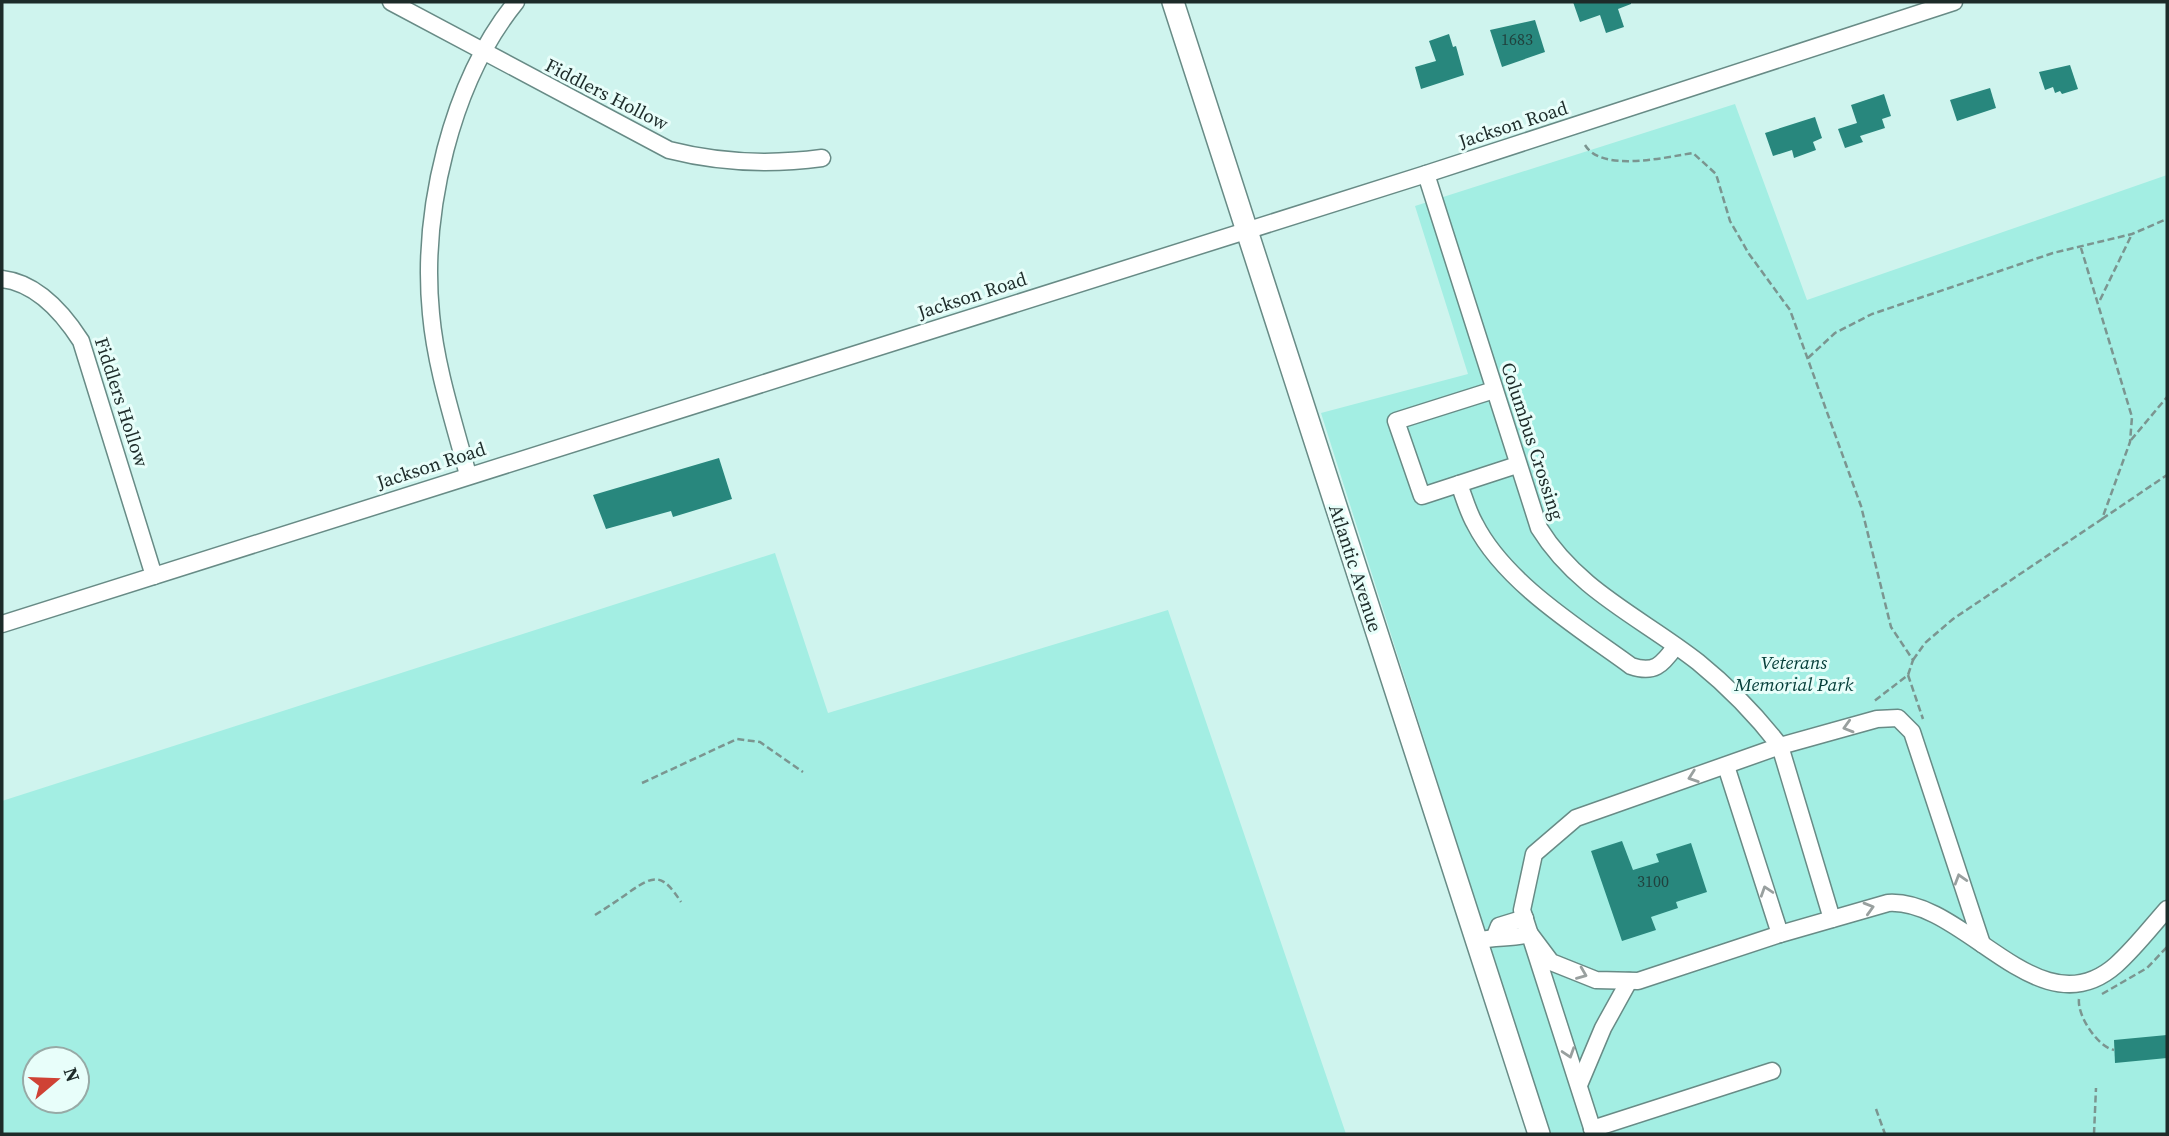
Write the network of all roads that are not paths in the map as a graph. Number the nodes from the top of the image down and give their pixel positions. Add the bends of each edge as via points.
1 (391, 2) edge
2 (516, 2) edge
3 (1173, 2) edge
4 (1954, 2) edge
5 (484, 53) junction
6 (822, 158) dead end
7 (1426, 174) junction
8 (1246, 229) junction
9 (2, 279) edge
10 (1494, 390) junction
11 (1517, 466) junction
12 (468, 475) junction
13 (1459, 484) junction
14 (154, 576) junction
15 (2, 624) edge
16 (1675, 647) junction
17 (1780, 746) junction
18 (1726, 766) junction
19 (2167, 909) edge
20 (1832, 919) junction
21 (1527, 926) junction
22 (1780, 934) junction
23 (1486, 939) junction
24 (1982, 944) junction
25 (1629, 981) junction
26 (1772, 1071) dead end
27 (1579, 1085) junction
28 (1593, 1132) edge
29 (1539, 1134) edge

1 - 5 street, Fiddlers Hollow
2 - 5 street
3 - 8 main road, Atlantic Avenue
4 - 7 street, Jackson Road
5 - 6 street, Fiddlers Hollow via 669,150 721,160
5 - 12 street via 460,104 442,165 430,258 431,313 440,369
7 - 8 street, Jackson Road
7 - 10 street, Columbus Crossing
8 - 12 street, Jackson Road
8 - 23 main road, Atlantic Avenue
9 - 14 street, Fiddlers Hollow via 48,300 81,341
10 - 11 street, Columbus Crossing
10 - 13 street via 1396,421 1422,496
11 - 13 street
11 - 16 street, Columbus Crossing via 1539,528 1554,552 1611,604
12 - 14 street, Jackson Road
13 - 16 street via 1475,526 1500,560 1551,608 1644,671 1656,669
14 - 15 street, Jackson Road
16 - 17 street, Columbus Crossing via 1754,712
17 - 18 street
17 - 20 street
24 -> 17 street via 1907,723 1892,716
18 -> 21 street via 1576,818 1534,855 1522,910
22 -> 18 street
19 - 24 street via 2116,965 2083,980 2045,981
20 - 22 street
20 -> 24 street via 1903,902 1952,923
21 - 23 street via 1507,940
21 -> 25 street via 1551,962 1596,980
21 -> 27 street
22 - 25 street
23 - 29 main road, Atlantic Avenue
25 - 27 street via 1602,1028
26 - 28 street
27 - 28 street

